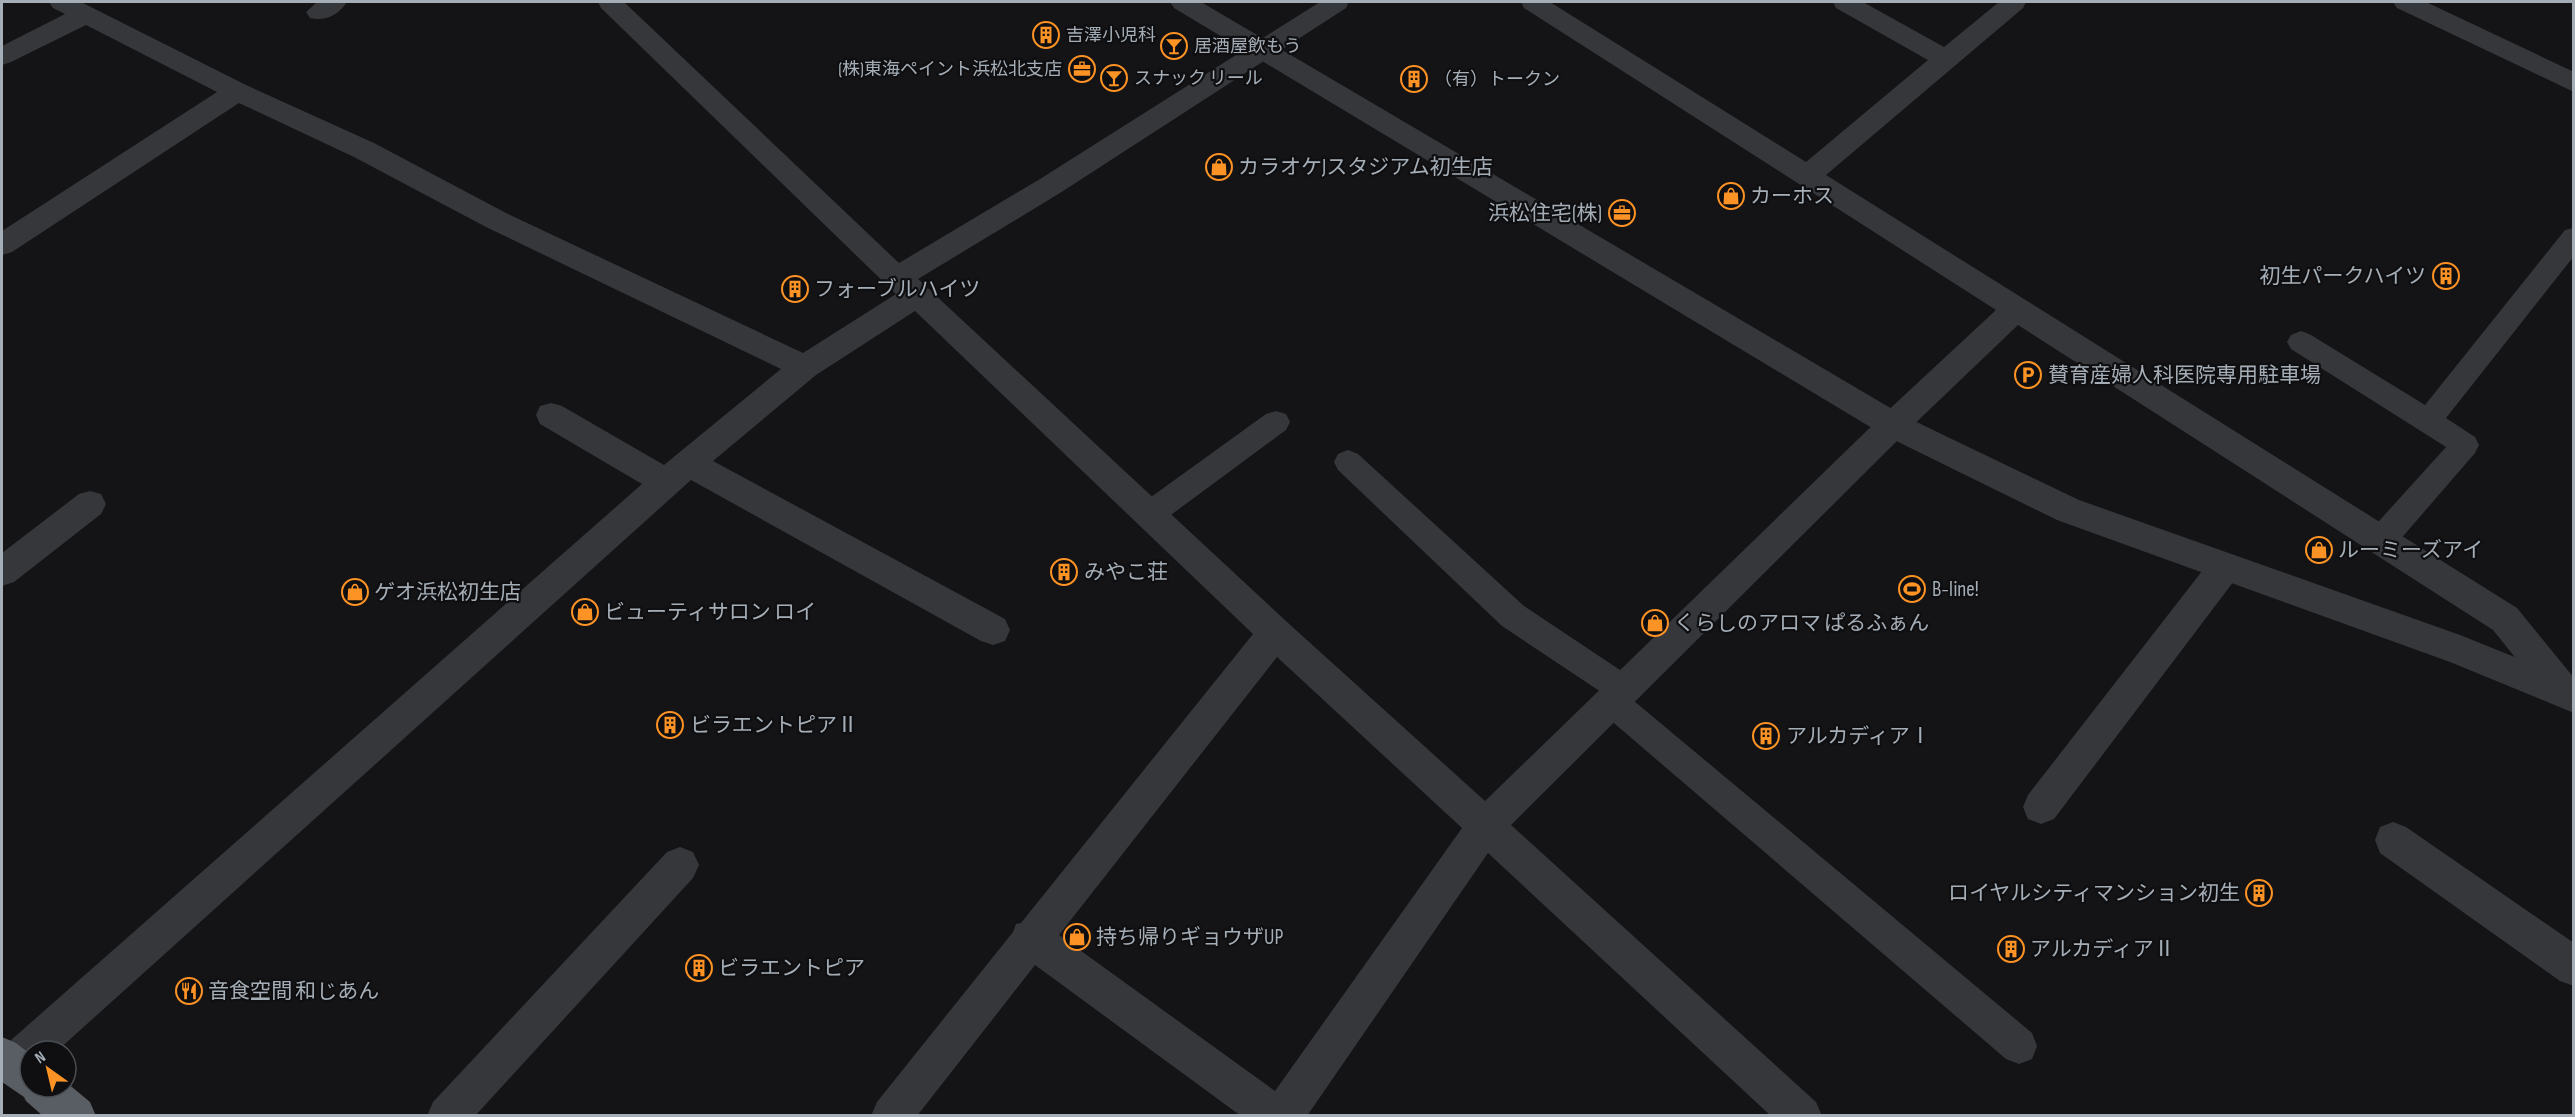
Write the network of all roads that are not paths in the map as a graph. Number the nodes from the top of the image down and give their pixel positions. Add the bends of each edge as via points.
1 (119, 2) edge
2 (610, 2) edge
3 (1183, 2) edge
4 (1336, 2) edge
5 (1533, 2) edge
6 (2014, 2) edge
7 (2406, 2) edge
8 (1855, 4) edge
9 (81, 11) edge
10 (1261, 49) junction
11 (2, 56) edge
12 (1945, 59) junction
13 (2574, 83) edge
14 (237, 91) junction
15 (1808, 175) junction
16 (2574, 237) edge
17 (2, 245) edge
18 (907, 286) junction
19 (2018, 308) junction
20 (2301, 342) dead end
21 (805, 368) junction
22 (551, 415) dead end
23 (2428, 421) junction
24 (1276, 422) dead end
25 (1893, 425) junction
26 (1348, 462) dead end
27 (677, 472) junction
28 (90, 504) dead end
29 (1150, 514) junction
30 (2381, 540) junction
31 (2225, 567) junction
32 (2, 572) edge
33 (993, 630) dead end
34 (1275, 633) junction
35 (2568, 694) edge
36 (1618, 696) junction
37 (2041, 807) dead end
38 (1486, 825) junction
39 (2393, 840) dead end
40 (680, 865) dead end
41 (1030, 938) junction
42 (2574, 968) edge
43 (57, 1039) edge
44 (2019, 1047) dead end
45 (55, 1099) edge
46 (76, 1116) edge
47 (447, 1116) edge
48 (891, 1116) edge
49 (1276, 1116) edge
50 (1282, 1116) edge
51 (1802, 1116) edge

1 - 9 street
2 - 18 street
3 - 10 street
4 - 10 street
5 - 15 street
6 - 12 street
7 - 13 street
8 - 12 street
9 - 11 street
9 - 14 street
10 - 18 street via 1050,186
10 - 25 street
12 - 15 street
14 - 17 street
14 - 21 street
15 - 19 street
16 - 23 lane
18 - 21 street
18 - 29 street
19 - 25 street
19 - 30 street
20 - 23 lane
21 - 27 street
22 - 27 street
23 - 30 lane via 2465,445
24 - 29 lane
25 - 31 street via 2068,510
25 - 36 street
26 - 36 lane via 1513,616
27 - 33 street
27 - 43 street
28 - 32 street
29 - 34 street
30 - 35 street via 2505,619
31 - 35 street via 2460,650
31 - 37 street
34 - 38 street
34 - 41 street
36 - 38 street
36 - 44 lane
38 - 50 street
38 - 51 street
39 - 42 street
40 - 47 street
41 - 48 street
41 - 49 street
45 - 46 highway

